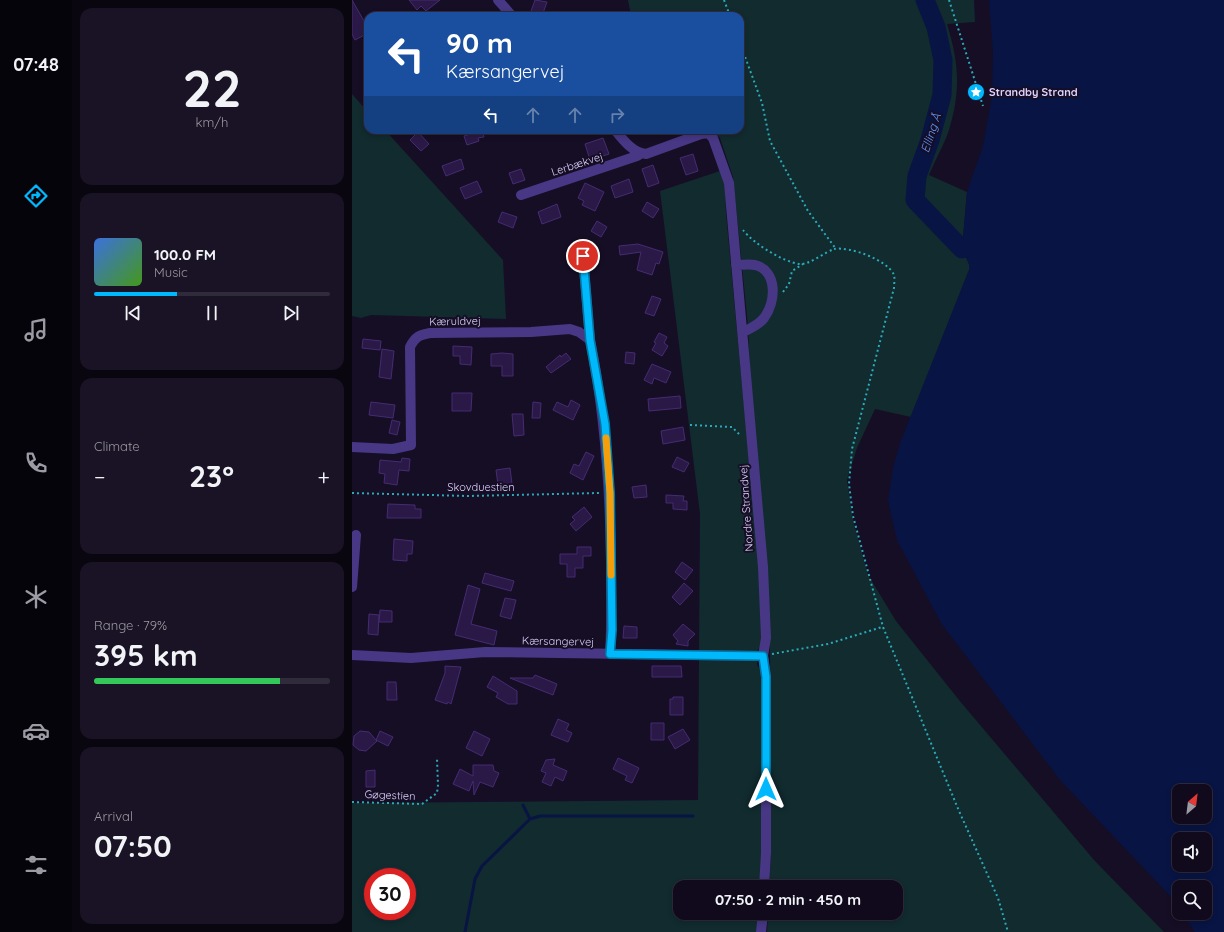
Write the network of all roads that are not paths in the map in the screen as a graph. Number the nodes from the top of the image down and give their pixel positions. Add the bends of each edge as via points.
1 (498, 0) edge
2 (508, 12) edge
3 (618, 134) edge
4 (708, 134) joint
5 (640, 154) junction
6 (521, 195) dead end
7 (583, 256) dead end
8 (736, 264) junction
9 (743, 332) junction
10 (590, 340) junction
11 (352, 447) edge
12 (356, 535) dead end
13 (352, 587) edge
14 (610, 654) junction
15 (352, 655) edge
16 (763, 656) junction
17 (764, 880) edge
18 (763, 920) edge
19 (762, 932) edge

1 - 2 street
3 - 5 street
4 - 5 street, Lerbækvej
4 - 8 street, Nordre Strandvej via 713,138 729,183
5 - 6 street, Lerbækvej
7 - 10 street
8 - 9 street, Nordre Strandvej
8 - 9 street via 754,265 763,269 774,286 769,311 755,326
9 - 16 street, Nordre Strandvej via 763,583 766,638
10 - 11 street, Kæruldvej via 570,329 420,335 414,339 410,347 411,445 392,449
10 - 14 street via 605,424 610,493
12 - 13 street
14 - 15 street, Kærsangervej via 485,652 411,658
14 - 16 street, Kærsangervej
16 - 17 street, Nordre Strandvej via 766,677
18 - 19 street

